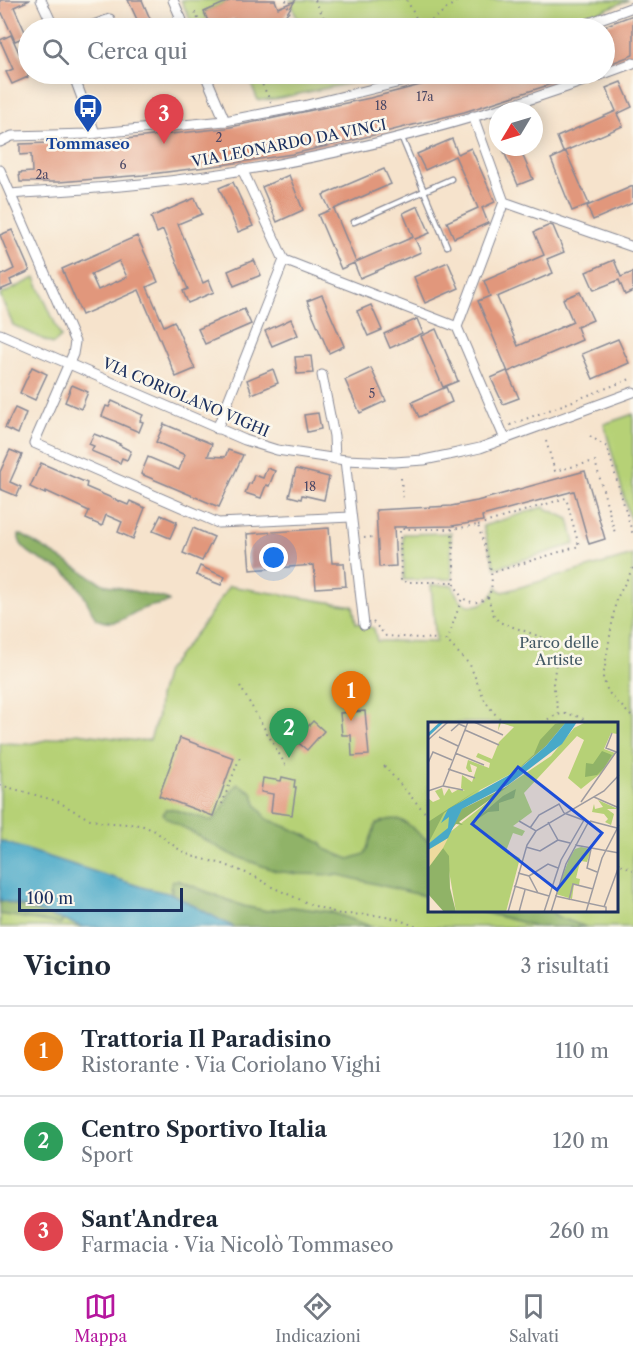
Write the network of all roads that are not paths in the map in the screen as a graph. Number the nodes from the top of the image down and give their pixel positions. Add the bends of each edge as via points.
1 (41, 0) edge
2 (173, 0) edge
3 (633, 7) edge
4 (49, 18) edge
5 (181, 18) edge
6 (603, 18) edge
7 (633, 63) edge
8 (615, 70) edge
9 (77, 84) edge
10 (209, 84) edge
11 (392, 84) edge
12 (575, 84) edge
13 (473, 116) junction
14 (225, 121) junction
15 (95, 133) junction
16 (401, 136) junction
17 (0, 142) edge
18 (0, 170) edge
19 (242, 170) junction
20 (452, 179) dead end
21 (424, 191) junction
22 (11, 194) junction
23 (504, 201) junction
24 (354, 222) dead end
25 (447, 246) dead end
26 (633, 247) edge
27 (284, 261) junction
28 (457, 327) junction
29 (0, 333) edge
30 (69, 364) junction
31 (322, 375) dead end
32 (633, 392) edge
33 (217, 429) junction
34 (504, 439) junction
35 (340, 459) junction
36 (351, 516) junction
37 (368, 623) road end

1 - 4 street
2 - 5 street
3 - 6 street
7 - 8 street, VIA LEONARDO DA VINCI
9 - 15 street
10 - 14 street
11 - 14 street
12 - 13 street, VIA LEONARDO DA VINCI
13 - 16 street, VIA LEONARDO DA VINCI
13 - 23 street
14 - 15 street
15 - 17 street via 12,136
16 - 19 street, VIA LEONARDO DA VINCI
16 - 21 lane
18 - 22 street
19 - 22 street, VIA LEONARDO DA VINCI via 124,186
19 - 27 street
20 - 21 lane
21 - 24 lane
21 - 25 lane
22 - 30 street via 75,338
23 - 26 street
23 - 28 street
27 - 28 street
27 - 33 street
28 - 34 street
29 - 30 street, VIA CORIOLANO VIGHI
30 - 33 street, VIA CORIOLANO VIGHI
30 - 36 street via 34,443 218,523
31 - 35 street
32 - 34 street, VIA CORIOLANO VIGHI
33 - 35 street, VIA CORIOLANO VIGHI via 276,450
34 - 35 street, VIA CORIOLANO VIGHI via 424,460
35 - 36 street
36 - 37 street

